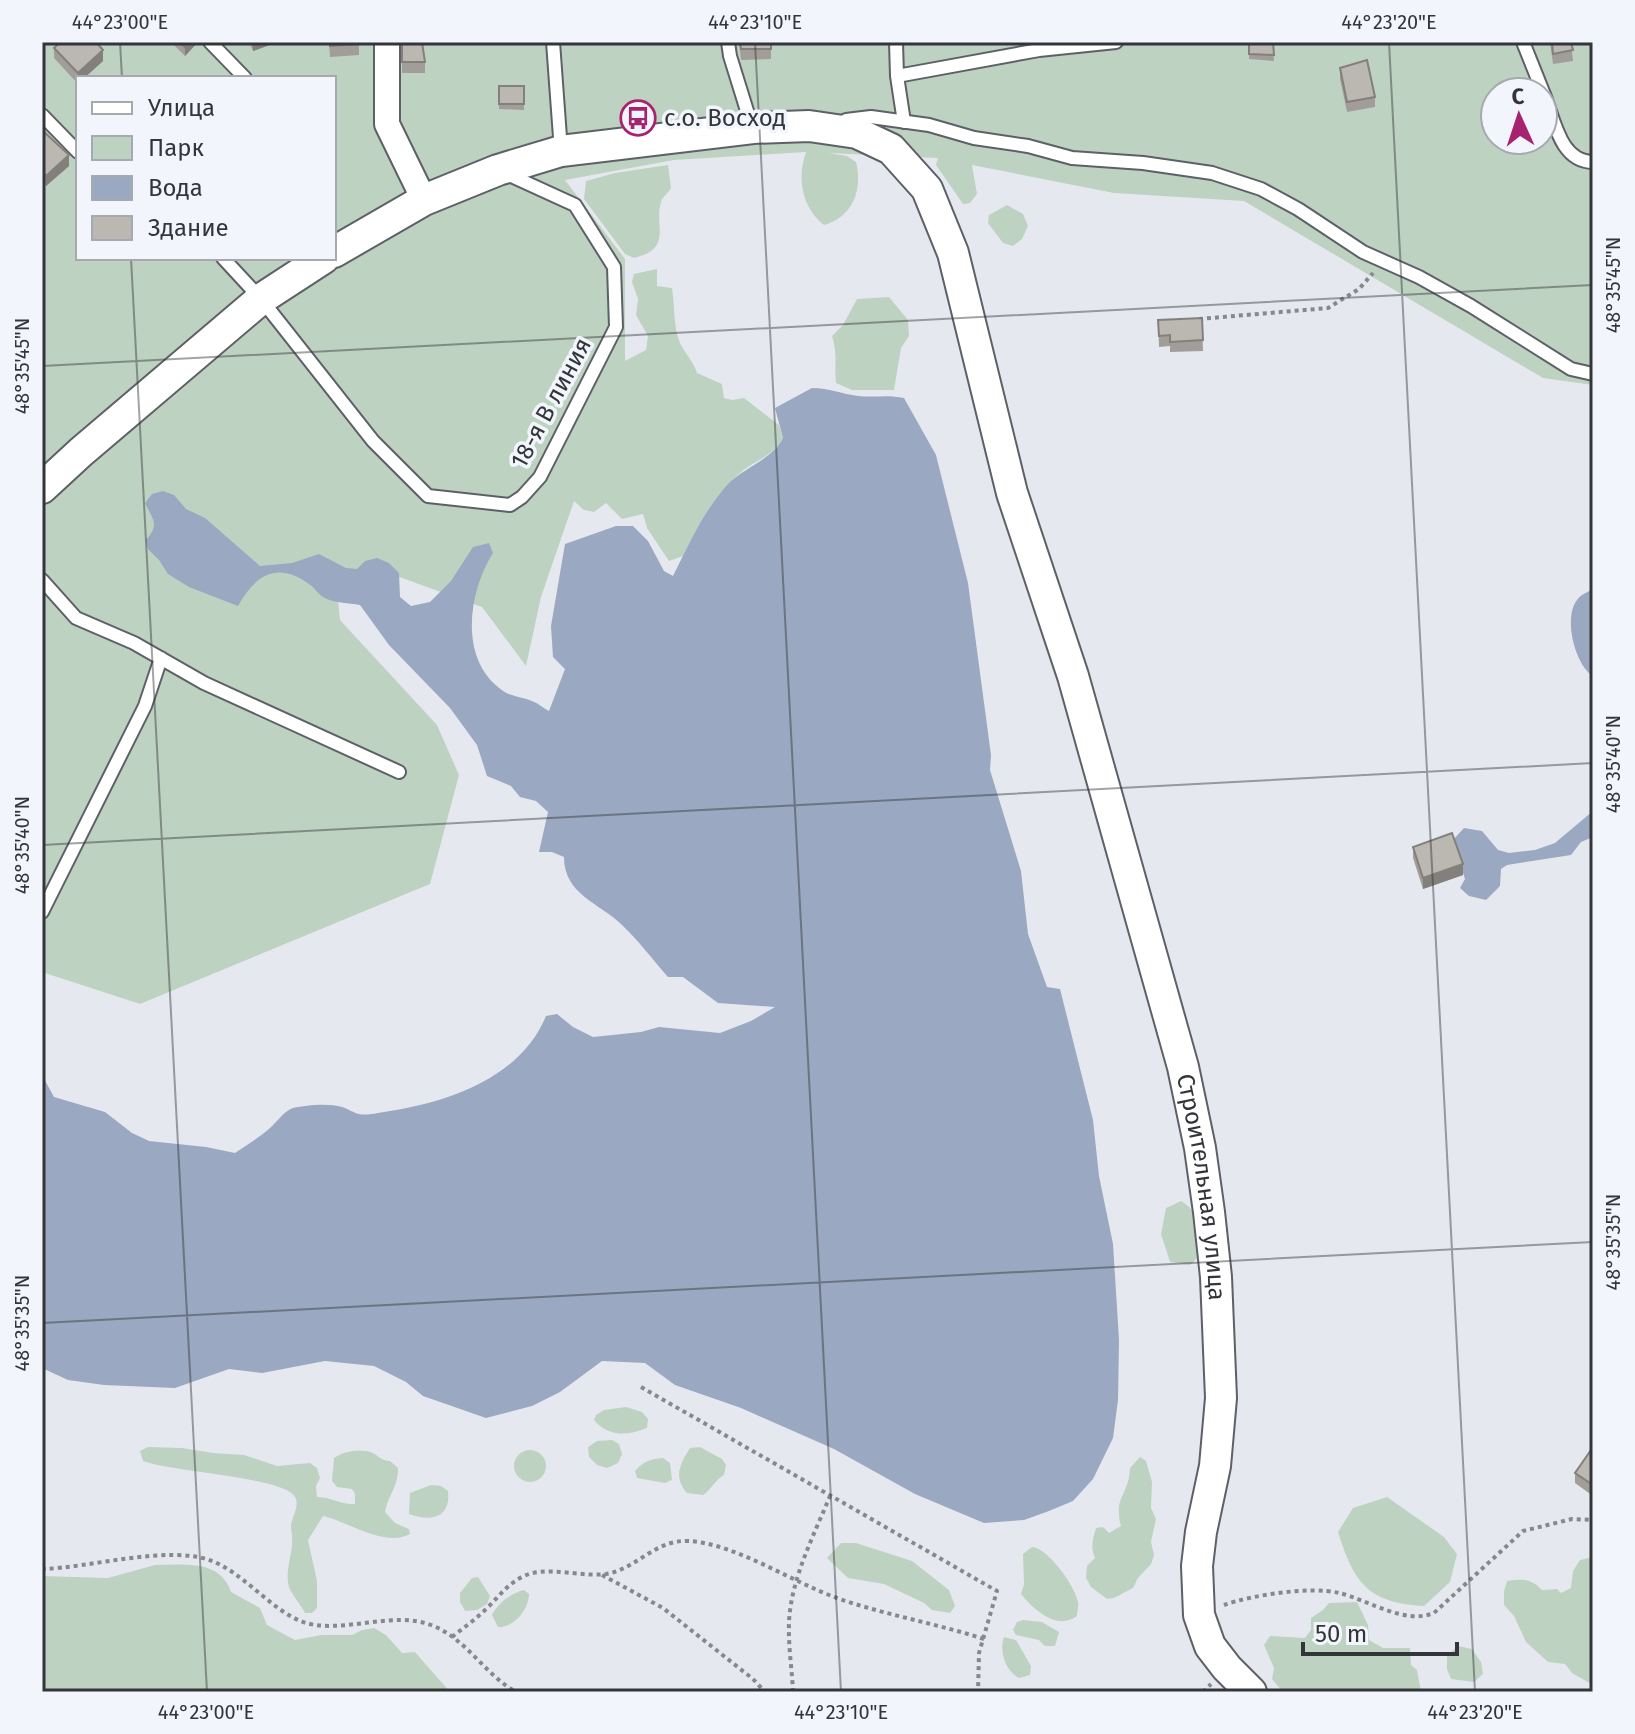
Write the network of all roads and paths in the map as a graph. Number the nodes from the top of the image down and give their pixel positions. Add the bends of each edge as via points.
1 (210, 42) edge
2 (387, 42) edge
3 (553, 42) edge
4 (728, 42) edge
5 (896, 42) edge
6 (1116, 42) edge
7 (1523, 42) edge
8 (243, 76) edge
9 (897, 76) junction
10 (1537, 76) edge
11 (42, 115) edge
12 (904, 122) junction
13 (809, 126) junction
14 (753, 128) junction
15 (1559, 135) edge
16 (76, 150) edge
17 (561, 151) junction
18 (1593, 162) edge
19 (498, 170) junction
20 (424, 200) junction
21 (336, 250) edge
22 (225, 260) edge
23 (320, 260) edge
24 (1382, 261) junction
25 (261, 299) junction
26 (1196, 319) edge
27 (1593, 374) edge
28 (42, 488) edge
29 (42, 580) edge
30 (161, 658) junction
31 (399, 772) dead end
32 (42, 912) edge
33 (641, 1387) dead end
34 (830, 1496) junction
35 (1593, 1520) edge
36 (42, 1569) edge
37 (599, 1574) junction
38 (798, 1582) junction
39 (1199, 1615) junction
40 (452, 1637) junction
41 (984, 1639) junction
42 (516, 1692) edge
43 (765, 1692) edge
44 (793, 1692) edge
45 (978, 1692) edge
46 (1251, 1692) edge

1 - 8 lane
2 - 20 street via 387,124
3 - 17 lane
4 - 14 lane
5 - 9 lane
6 - 9 lane
7 - 10 lane
9 - 12 lane
11 - 16 lane
12 - 13 lane via 871,117
12 - 24 lane via 1072,158 1212,173 1261,189
13 - 14 street, Строительная улица
13 - 39 street, Строительная улица via 857,133 891,149 927,189 953,253 1012,493 1073,676 1169,1010 1200,1148 1216,1277 1221,1398 1197,1566
14 - 17 street, Строительная улица
15 - 18 lane via 1564,148
17 - 19 street, Строительная улица
19 - 20 street, Строительная улица
19 - 25 lane, 18-я В линия via 575,205 614,267 616,327 540,477 510,505 428,496 373,441
20 - 21 street, Строительная улица
22 - 25 lane, 18-я В линия
23 - 25 street, Строительная улица
24 - 26 path via 1359,289 1328,308
24 - 27 lane via 1471,306 1571,369
25 - 28 street, Строительная улица
29 - 30 lane via 76,618
30 - 31 lane
30 - 32 lane via 145,706
33 - 34 path
34 - 38 path
34 - 41 path via 997,1591
35 - 39 path via 1572,1519 1523,1531 1424,1617 1337,1592 1259,1596
36 - 40 path via 196,1557 216,1563 304,1622 415,1621
37 - 38 path via 659,1546 691,1541 732,1552
37 - 40 path via 531,1574 513,1582
37 - 43 path via 663,1608
38 - 41 path via 886,1614
38 - 44 path via 789,1619
39 - 46 street, Строительная улица via 1210,1646
40 - 42 path
41 - 45 path

